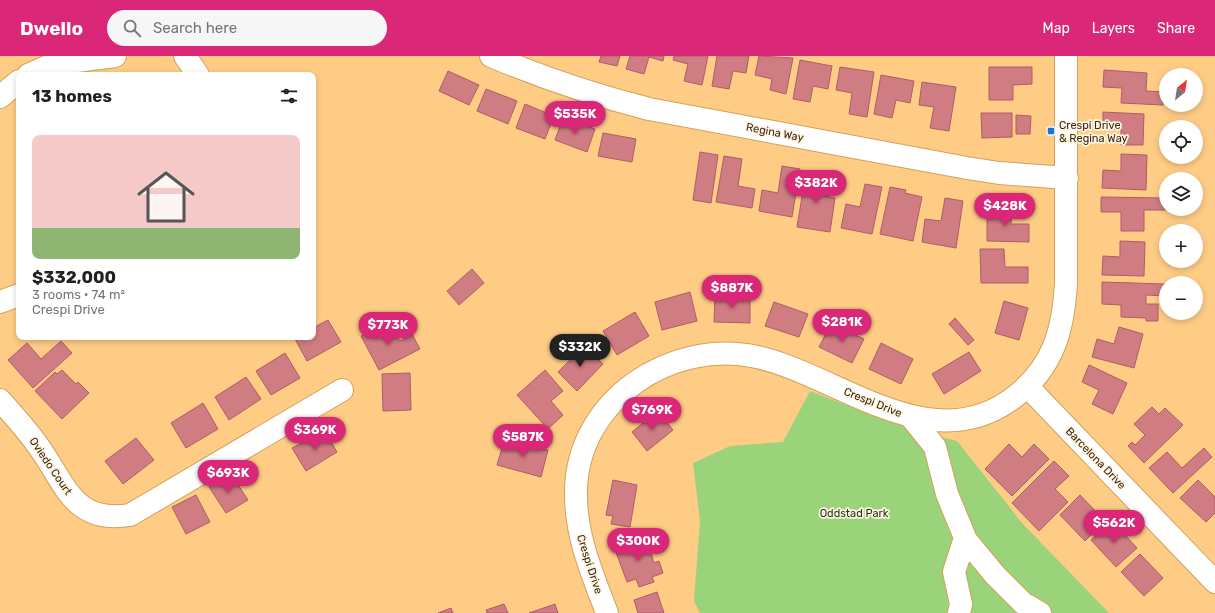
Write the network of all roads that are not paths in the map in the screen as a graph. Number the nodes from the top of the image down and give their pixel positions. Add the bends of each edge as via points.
1 (115, 56) edge
2 (185, 56) edge
3 (492, 56) edge
4 (1066, 56) edge
5 (35, 72) edge
6 (196, 72) edge
7 (16, 84) edge
8 (0, 97) edge
9 (1067, 178) junction
10 (16, 296) edge
11 (0, 302) edge
12 (1028, 387) junction
13 (342, 390) dead end
14 (0, 400) edge
15 (912, 417) junction
16 (965, 538) junction
17 (1215, 582) edge
18 (607, 613) edge
19 (960, 613) edge
20 (1040, 613) edge

1 - 5 street via 69,62
2 - 6 street
3 - 9 street, Regina Way via 560,84 649,109 967,168
4 - 9 street, Crespi Drive
7 - 8 street
9 - 12 street, Crespi Drive via 1066,284 1062,321 1053,350 1042,371
10 - 11 street
12 - 15 street, Crespi Drive via 1008,402 984,414 958,421
12 - 17 street, Barcelona Drive
13 - 14 street, Oviedo Court via 130,515 114,518 96,514 66,491 42,451
15 - 16 street via 935,447 947,494
15 - 18 street, Crespi Drive via 889,410 786,366 757,357 726,353 696,356 643,375 622,392 602,414 588,439 580,463 576,489 576,519 582,548
16 - 19 street via 954,572 961,604
16 - 20 street via 995,575 1023,603

